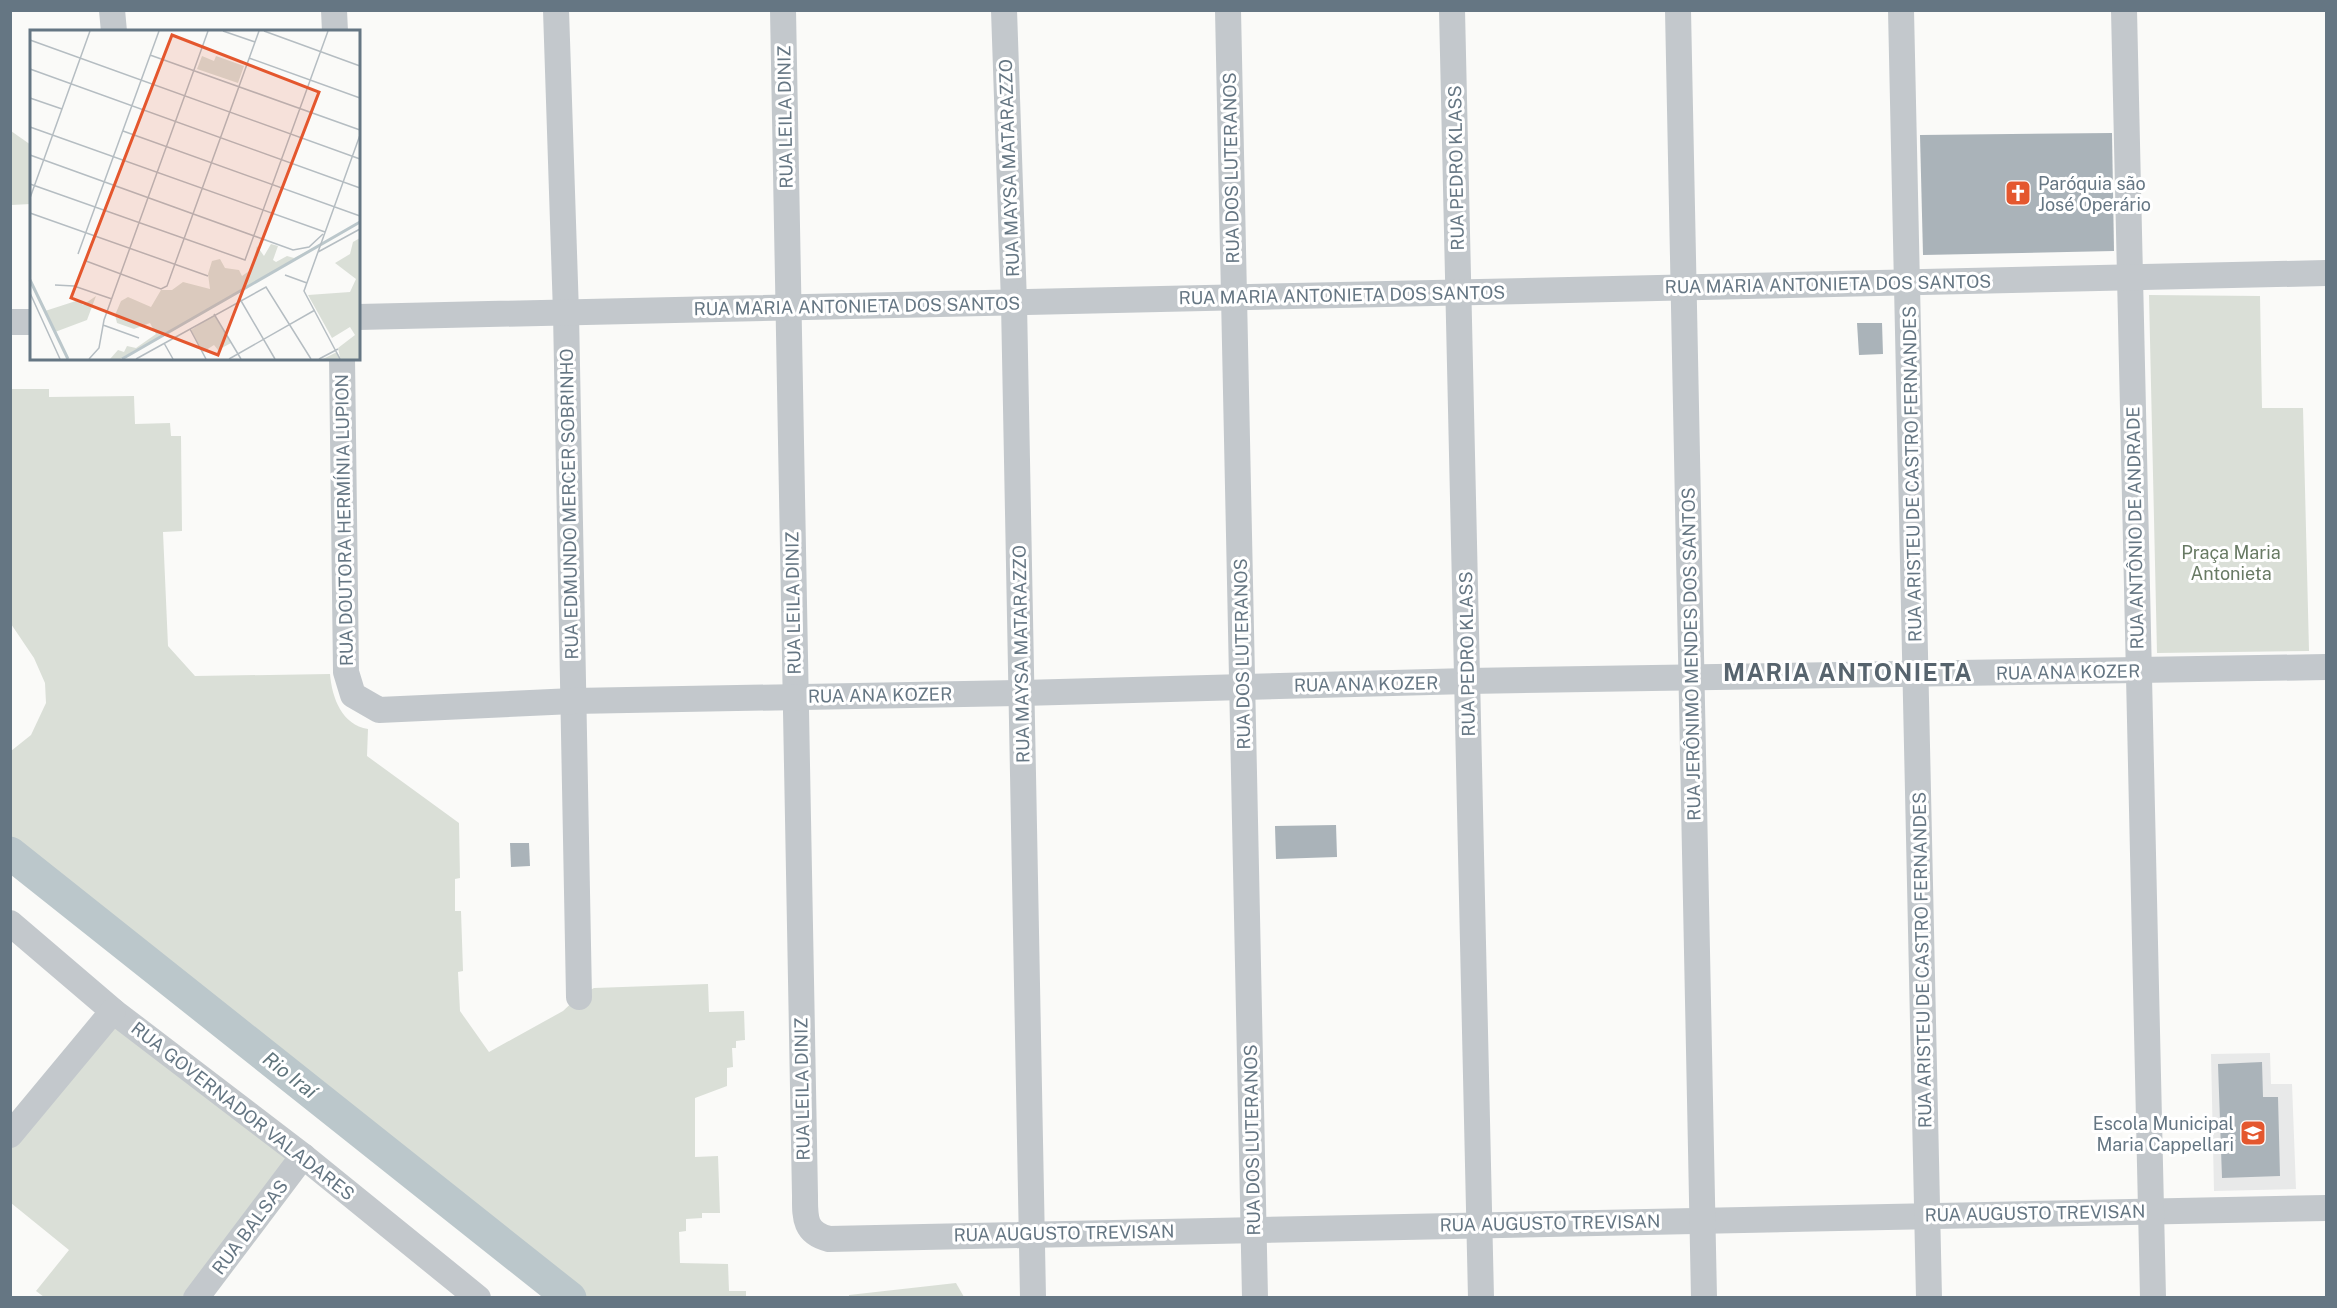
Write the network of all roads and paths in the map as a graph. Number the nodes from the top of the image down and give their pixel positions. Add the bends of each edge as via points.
1 (112, 10) edge
2 (334, 10) edge
3 (556, 10) edge
4 (783, 10) edge
5 (1004, 10) edge
6 (1228, 10) edge
7 (1452, 10) edge
8 (1678, 10) edge
9 (1901, 10) edge
10 (2124, 10) edge
11 (114, 30) edge
12 (335, 30) edge
13 (2326, 273) edge
14 (2129, 278) junction
15 (1909, 283) junction
16 (1685, 286) junction
17 (1458, 292) junction
18 (1234, 298) junction
19 (1014, 303) junction
20 (790, 308) junction
21 (566, 313) junction
22 (360, 317) edge
23 (10, 322) edge
24 (30, 322) edge
25 (342, 360) edge
26 (2326, 666) edge
27 (2138, 671) junction
28 (1916, 675) junction
29 (1692, 679) junction
30 (1468, 681) junction
31 (1243, 687) junction
32 (1022, 693) junction
33 (794, 696) junction
34 (573, 701) junction
35 (405, 709) joint
36 (10, 922) edge
37 (579, 997) dead end
38 (113, 1011) junction
39 (10, 1135) edge
40 (303, 1156) junction
41 (805, 1196) joint
42 (2326, 1208) edge
43 (2151, 1211) junction
44 (1927, 1215) junction
45 (1702, 1220) junction
46 (1479, 1225) junction
47 (1254, 1229) junction
48 (1031, 1234) junction
49 (196, 1298) edge
50 (478, 1298) edge
51 (1033, 1298) edge
52 (1256, 1298) edge
53 (1481, 1298) edge
54 (1704, 1298) edge
55 (1929, 1298) edge
56 (2153, 1298) edge

1 - 11 street
2 - 12 street
3 - 21 street, RUA EDMUNDO MERCER SOBRINHO
4 - 20 street, RUA LEILA DINIZ
5 - 19 street, RUA MAYSA MATARAZZO
6 - 18 street, RUA DOS LUTERANOS
7 - 17 street, RUA PEDRO KLASS
8 - 16 street, RUA JERÔNIMO MENDES DOS SANTOS
9 - 15 street, RUA ARISTEU DE CASTRO FERNANDES
10 - 14 street, RUA ANTÔNIO DE ANDRADE
13 - 14 street, RUA MARIA ANTONIETA DOS SANTOS
14 - 15 street, RUA MARIA ANTONIETA DOS SANTOS
14 - 27 street, RUA ANTÔNIO DE ANDRADE
15 - 16 street, RUA MARIA ANTONIETA DOS SANTOS
15 - 28 street, RUA ARISTEU DE CASTRO FERNANDES
16 - 17 street, RUA MARIA ANTONIETA DOS SANTOS
16 - 29 street, RUA JERÔNIMO MENDES DOS SANTOS
17 - 18 street, RUA MARIA ANTONIETA DOS SANTOS
17 - 30 street, RUA PEDRO KLASS
18 - 19 street, RUA MARIA ANTONIETA DOS SANTOS
18 - 31 street, RUA DOS LUTERANOS
19 - 20 street, RUA MARIA ANTONIETA DOS SANTOS
19 - 32 street, RUA MAYSA MATARAZZO
20 - 21 street, RUA MARIA ANTONIETA DOS SANTOS
20 - 33 street, RUA LEILA DINIZ
21 - 22 street, RUA MARIA ANTONIETA DOS SANTOS
21 - 34 street, RUA EDMUNDO MERCER SOBRINHO
23 - 24 street
25 - 35 street, RUA DOUTORA HERMÍNIA LUPION via 348,687 372,707
26 - 27 street, RUA ANA KOZER
27 - 28 street, RUA ANA KOZER
27 - 43 street, RUA ANTÔNIO DE ANDRADE
28 - 29 street, RUA ANA KOZER
28 - 44 street, RUA ARISTEU DE CASTRO FERNANDES
29 - 30 street, RUA ANA KOZER
29 - 45 street, RUA JERÔNIMO MENDES DOS SANTOS
30 - 31 street, RUA ANA KOZER
30 - 46 street, RUA PEDRO KLASS
31 - 32 street, RUA ANA KOZER
31 - 47 street, RUA DOS LUTERANOS
32 - 33 street, RUA ANA KOZER
32 - 48 street, RUA MAYSA MATARAZZO
33 - 34 street, RUA ANA KOZER
33 - 41 street, RUA LEILA DINIZ
34 - 35 street, RUA ANA KOZER
34 - 37 street, RUA EDMUNDO MERCER SOBRINHO
36 - 38 street, RUA GOVERNADOR VALADARES
38 - 39 street
38 - 40 street, RUA GOVERNADOR VALADARES
40 - 49 street, RUA BALSAS
40 - 50 street, RUA GOVERNADOR VALADARES
41 - 48 street, RUA AUGUSTO TREVISAN via 808,1227 829,1239
42 - 43 street, RUA AUGUSTO TREVISAN
43 - 44 street, RUA AUGUSTO TREVISAN
43 - 56 street, RUA ANTÔNIO DE ANDRADE
44 - 45 street, RUA AUGUSTO TREVISAN
44 - 55 street, RUA ARISTEU DE CASTRO FERNANDES
45 - 46 street, RUA AUGUSTO TREVISAN
45 - 54 street, RUA JERÔNIMO MENDES DOS SANTOS
46 - 47 street, RUA AUGUSTO TREVISAN
46 - 53 street, RUA PEDRO KLASS
47 - 48 street, RUA AUGUSTO TREVISAN
47 - 52 street, RUA DOS LUTERANOS
48 - 51 street, RUA MAYSA MATARAZZO

